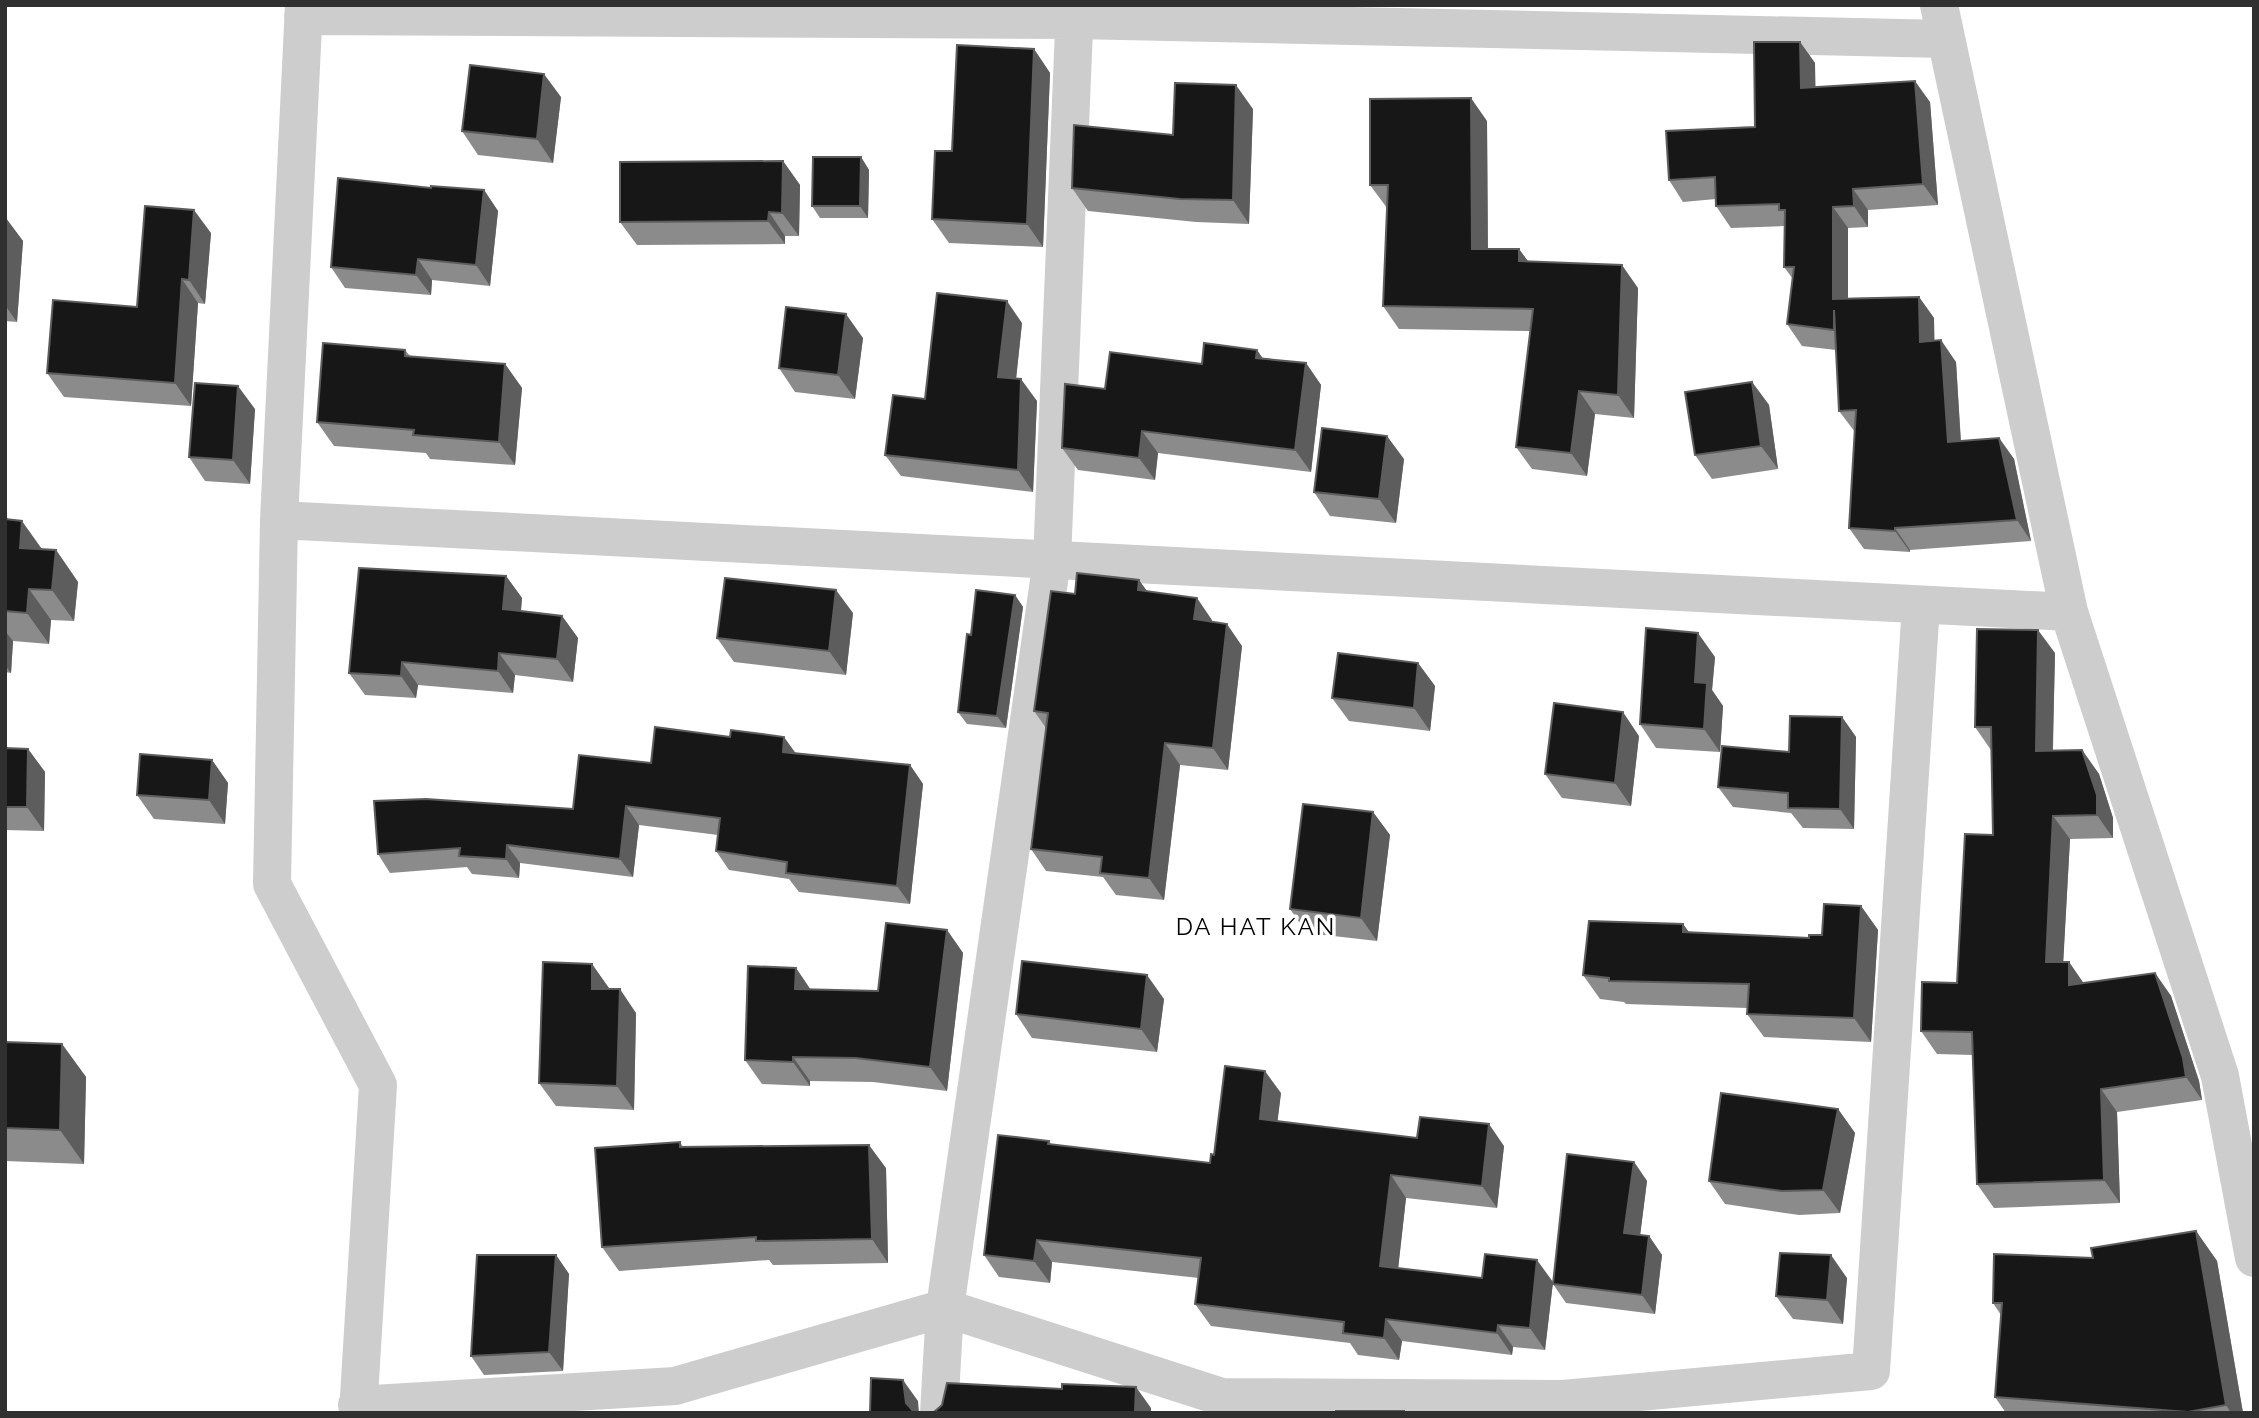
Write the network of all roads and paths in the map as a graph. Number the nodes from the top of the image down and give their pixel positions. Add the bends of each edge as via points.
1 (303, 11) edge
2 (1075, 13) edge
3 (1942, 22) edge
4 (279, 520) junction
5 (1052, 560) junction
6 (1921, 605) junction
7 (2069, 612) junction
8 (2254, 1258) edge
9 (945, 1308) junction
10 (357, 1409) edge
11 (939, 1413) edge

1 - 2 street
1 - 4 street
2 - 3 street
2 - 5 street
3 - 7 street
4 - 5 street
4 - 10 street via 272,884 379,1085
5 - 6 street
5 - 9 street
6 - 7 street
6 - 9 street via 1871,1371 1563,1399 1222,1397
7 - 8 street via 2220,1076
9 - 10 street via 675,1387
9 - 11 street

